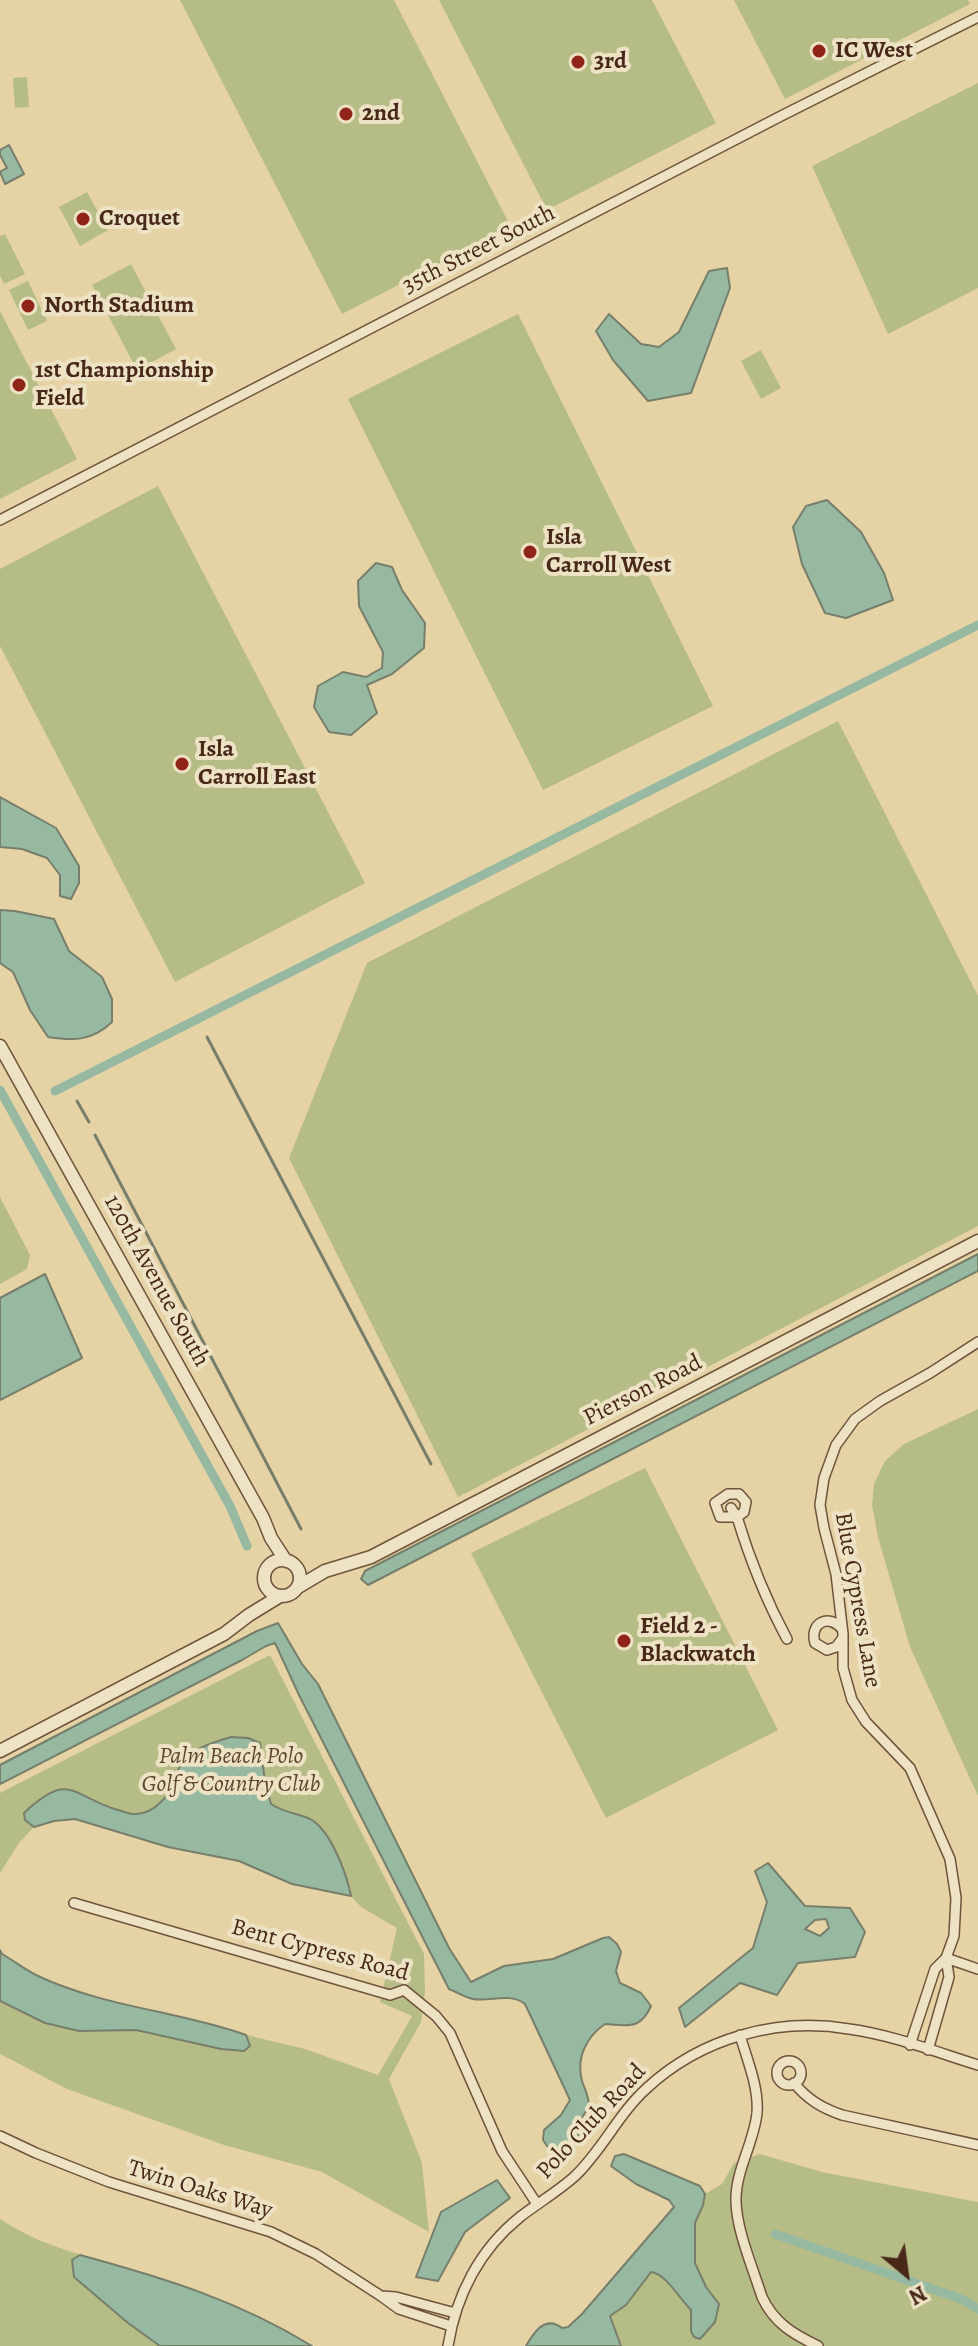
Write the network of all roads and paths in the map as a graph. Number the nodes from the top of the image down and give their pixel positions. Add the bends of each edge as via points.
1 (978, 17) edge
2 (0, 520) edge
3 (0, 1046) edge
4 (978, 1241) edge
5 (978, 1342) edge
6 (731, 1508) dead end
7 (271, 1538) junction
8 (291, 1564) junction
9 (271, 1565) junction
10 (325, 1571) junction
11 (266, 1586) junction
12 (298, 1587) junction
13 (280, 1596) junction
14 (249, 1615) junction
15 (787, 1639) dead end
16 (0, 1751) edge
17 (74, 1903) dead end
18 (946, 1958) junction
19 (978, 1969) edge
20 (740, 2035) junction
21 (910, 2045) junction
22 (928, 2050) junction
23 (978, 2065) edge
24 (794, 2083) dead end
25 (0, 2136) edge
26 (978, 2145) edge
27 (537, 2204) junction
28 (381, 2296) junction
29 (455, 2313) junction
30 (451, 2326) junction
31 (448, 2346) edge
32 (818, 2346) edge

1 - 2 street, 35th Street South
3 - 7 street, 120th Avenue South
4 - 10 street, Pierson Road via 371,1557
5 - 18 street, Blue Cypress Lane via 855,1419 836,1445 820,1505 836,1574 843,1668 852,1700 910,1768 950,1859 956,1898 954,1936
6 - 15 street
7 - 8 street, 120th Avenue South
7 - 9 street, 120th Avenue South
8 - 9 street via 281,1560
8 - 10 street, Pierson Road
8 - 12 street
9 - 11 street
10 - 12 street, Pierson Road
11 - 13 street
11 - 14 street
12 - 13 street
13 - 14 street
14 - 16 street via 224,1634
17 - 27 street, Bent Cypress Road via 390,1995 404,1990 450,2033 502,2151
18 - 19 street
18 - 21 street, Blue Cypress Lane via 935,1969
18 - 22 street, Blue Cypress Lane via 949,1977
20 - 21 street, Polo Club Road via 778,2027 828,2026
20 - 27 street, Polo Club Road via 659,2078 635,2100 585,2165
20 - 32 street via 757,2101 737,2188 738,2220 767,2308 783,2327
21 - 22 street, Polo Club Road
22 - 23 street, Polo Club Road
24 - 26 street via 806,2098 842,2115
25 - 28 street, Twin Oaks Way via 109,2182 271,2232
27 - 29 street, Polo Club Road via 488,2249
28 - 29 street, Twin Oaks Way
28 - 30 street, Twin Oaks Way via 399,2309
29 - 30 street, Polo Club Road
30 - 31 street, Polo Club Road

